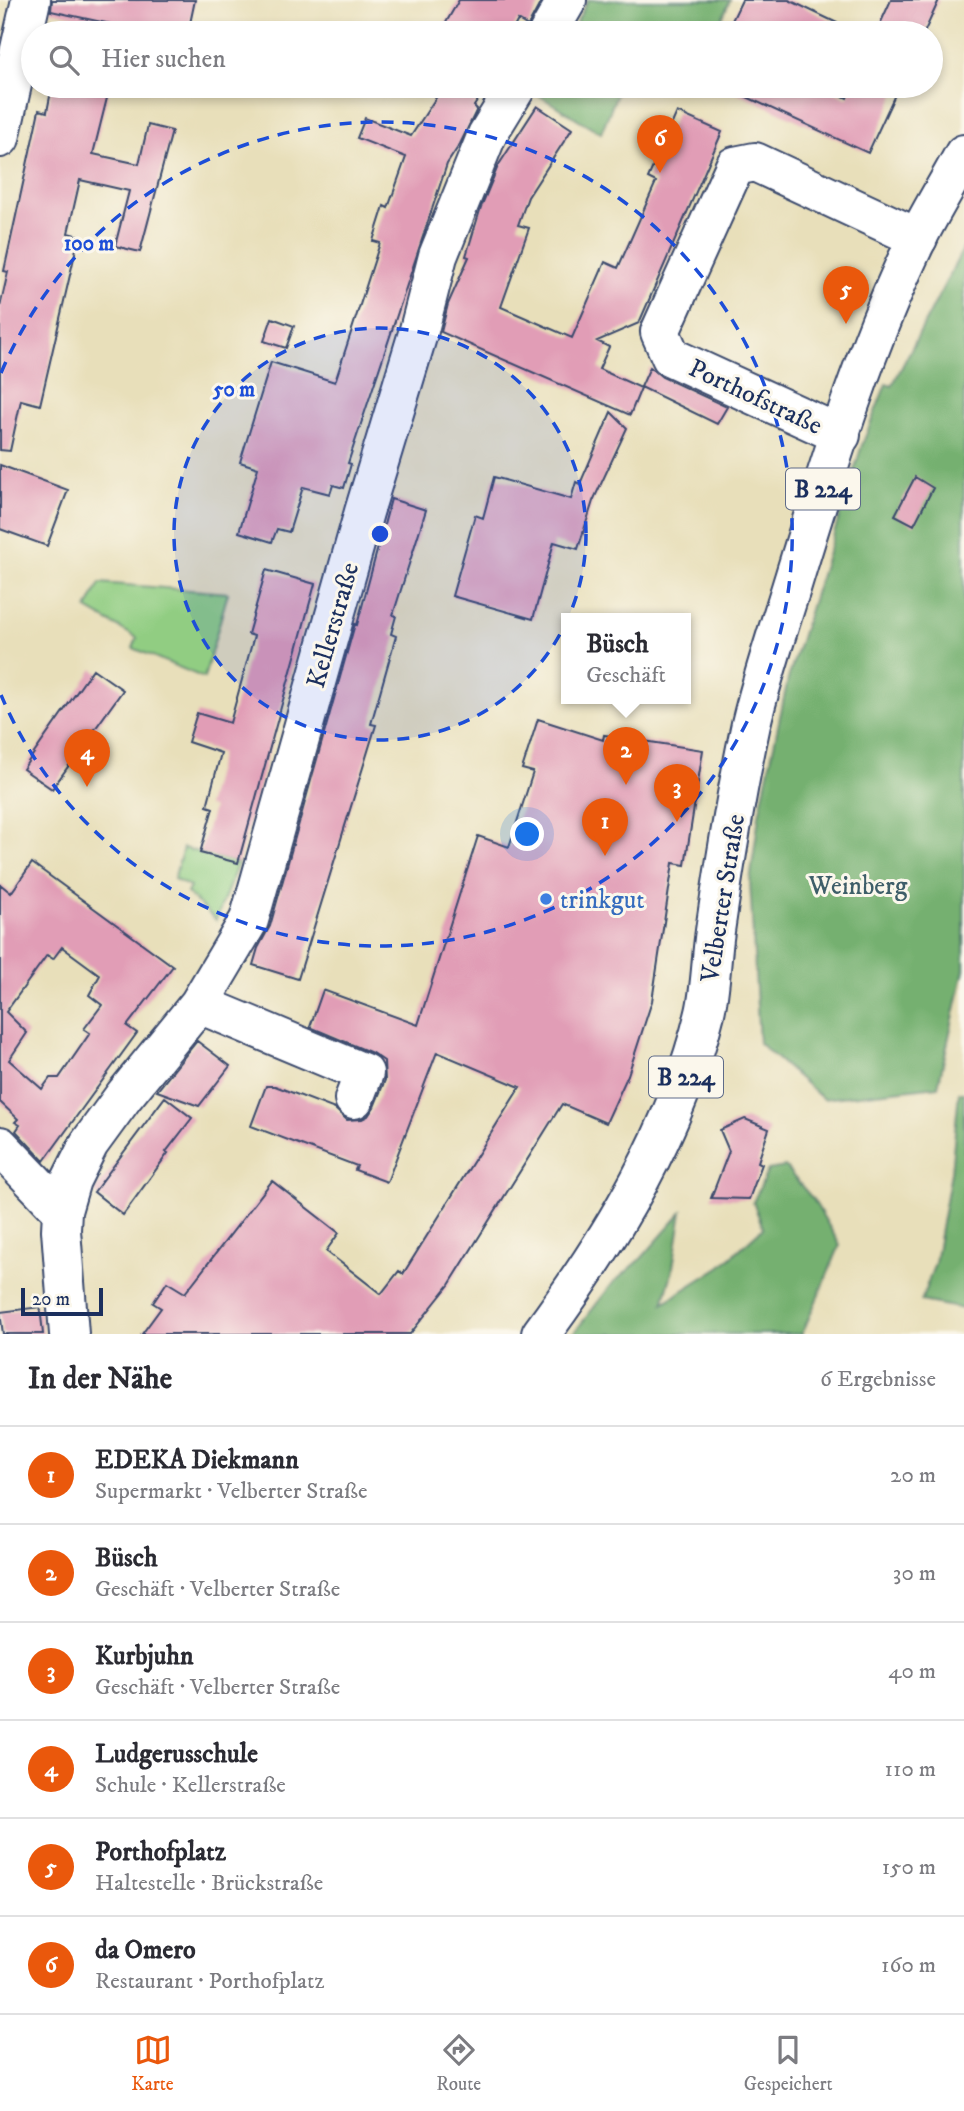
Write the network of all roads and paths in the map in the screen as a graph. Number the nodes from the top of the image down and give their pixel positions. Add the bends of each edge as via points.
1 (31, 0) edge
2 (567, 0) edge
3 (26, 21) edge
4 (555, 21) edge
5 (21, 45) edge
6 (510, 98) edge
7 (0, 138) edge
8 (964, 153) edge
9 (918, 238) junction
10 (841, 435) junction
11 (200, 1004) junction
12 (354, 1100) dead end
13 (0, 1146) edge
14 (62, 1211) junction
15 (69, 1334) edge
16 (541, 1334) edge

1 - 3 street
2 - 4 street
5 - 7 street
6 - 11 street, Kellerstraße via 487,135 438,256 248,920
8 - 9 street, B 224
9 - 10 street, B 224
9 - 10 street, Porthofstraße via 755,162 735,166 660,332 671,357
10 - 16 street, Velberter Straße / B 224 via 752,723 718,912 706,1010 689,1068 633,1196 588,1270
11 - 12 street via 364,1073
11 - 14 street, Kellerstraße via 89,1144
13 - 14 street
14 - 15 street, Kellerstraße

